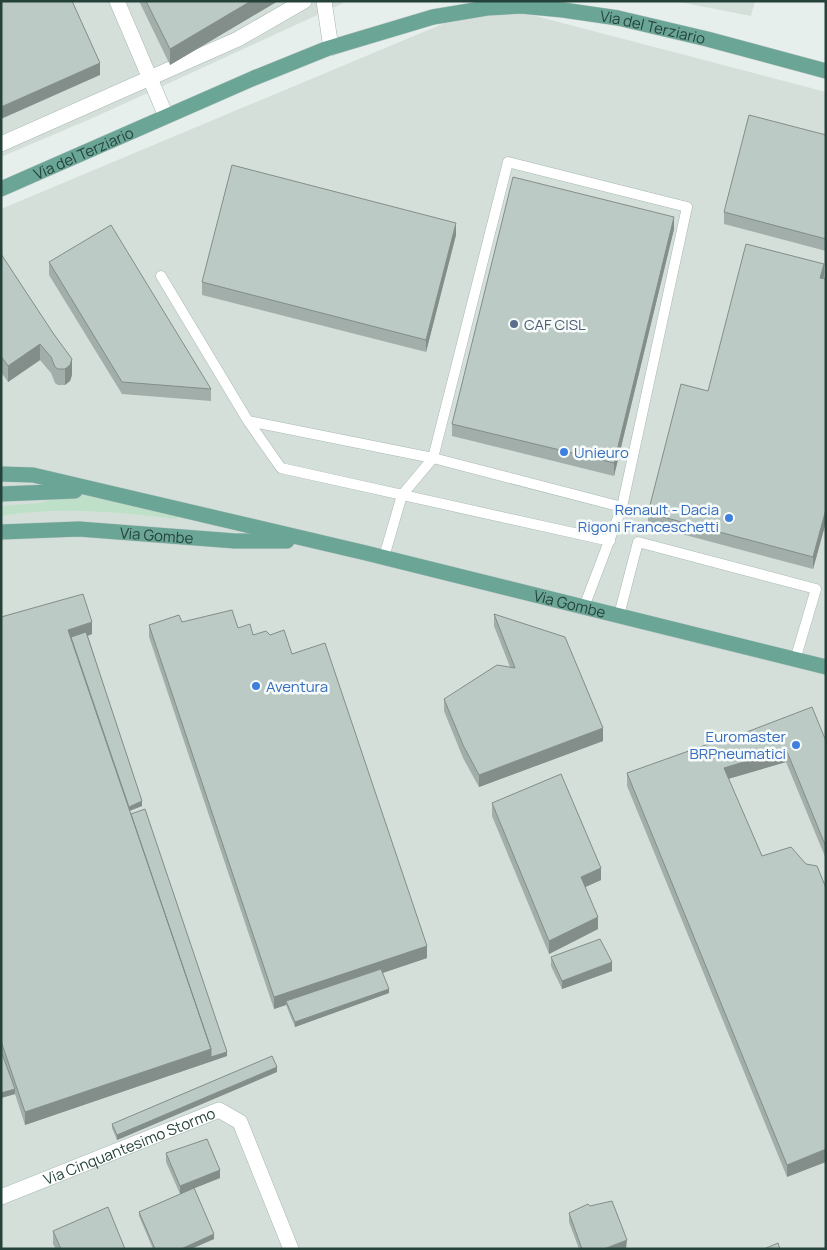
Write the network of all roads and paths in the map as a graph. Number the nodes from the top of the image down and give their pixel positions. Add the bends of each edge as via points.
1 (117, 1) edge
2 (304, 1) edge
3 (324, 1) edge
4 (331, 48) junction
5 (826, 71) edge
6 (150, 78) junction
7 (166, 116) junction
8 (1, 144) edge
9 (1, 189) edge
10 (161, 276) dead end
11 (248, 421) junction
12 (433, 458) junction
13 (1, 474) edge
14 (96, 490) junction
15 (1, 494) edge
16 (402, 495) junction
17 (622, 507) junction
18 (1, 532) edge
19 (313, 541) junction
20 (610, 541) junction
21 (384, 557) junction
22 (584, 607) junction
23 (619, 615) junction
24 (795, 660) junction
25 (826, 667) edge
26 (1, 1197) edge
27 (291, 1249) edge

1 - 6 street
2 - 6 street via 238,39
3 - 4 street
4 - 5 main road, Via del Terziario via 433,17 521,6 618,18
4 - 7 main road, Via del Terziario
6 - 7 street
6 - 8 street
7 - 9 main road, Via del Terziario
10 - 11 lane
11 - 12 lane
11 - 16 lane via 281,468
12 - 16 lane
12 - 17 lane
12 - 17 lane via 508,162 687,207
13 - 14 main road, Via Gombe via 33,475
14 - 15 main road
14 - 19 main road, Via Gombe
16 - 20 lane
16 - 21 lane
17 - 20 lane
18 - 19 main road, Via Gombe via 79,529 235,541
19 - 21 main road, Via Gombe
20 - 22 lane
21 - 22 main road, Via Gombe
22 - 23 main road, Via Gombe
23 - 24 main road, Via Gombe
23 - 24 lane via 638,542 816,590
24 - 25 main road, Via Gombe
26 - 27 street, Via Cinquantesimo Stormo via 219,1110 240,1122

